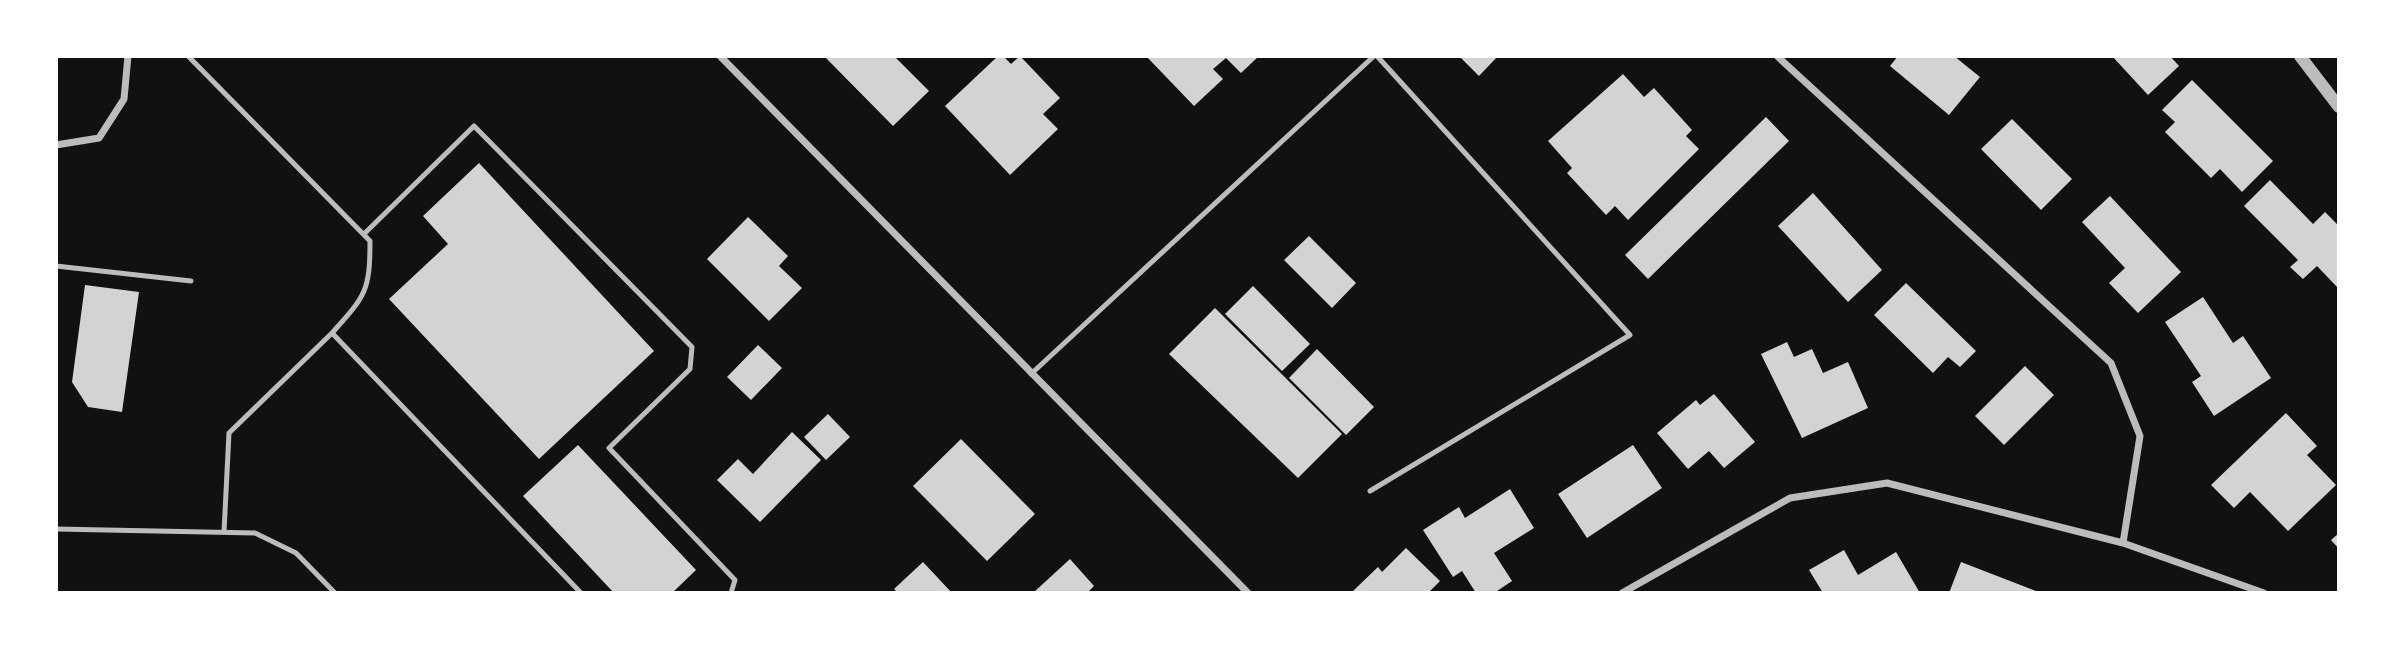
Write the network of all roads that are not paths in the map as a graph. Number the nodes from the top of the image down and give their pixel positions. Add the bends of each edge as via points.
1 (128, 56) edge
2 (188, 56) edge
3 (720, 56) edge
4 (1376, 56) edge
5 (1777, 56) edge
6 (2300, 56) edge
7 (2339, 106) edge
8 (56, 145) edge
9 (363, 234) junction
10 (56, 266) edge
11 (191, 281) dead end
12 (332, 333) junction
13 (1031, 374) junction
14 (1370, 491) dead end
15 (56, 529) edge
16 (224, 532) junction
17 (2123, 543) junction
18 (335, 593) edge
19 (581, 593) edge
20 (731, 593) edge
21 (1248, 593) edge
22 (1622, 593) edge
23 (2264, 593) edge

1 - 8 street via 124,99 99,138
2 - 9 lane
3 - 13 street
4 - 13 lane
4 - 14 lane via 1630,335
5 - 17 street via 2111,363 2140,436
6 - 7 street
9 - 12 lane via 370,241 370,275 363,298
9 - 20 lane via 474,126 692,347 690,369 609,448 735,580
10 - 11 lane
12 - 16 lane via 229,433
12 - 19 lane
13 - 21 street
15 - 16 lane
16 - 18 lane via 256,533 296,553
17 - 22 street via 1887,483 1790,498
17 - 23 street

